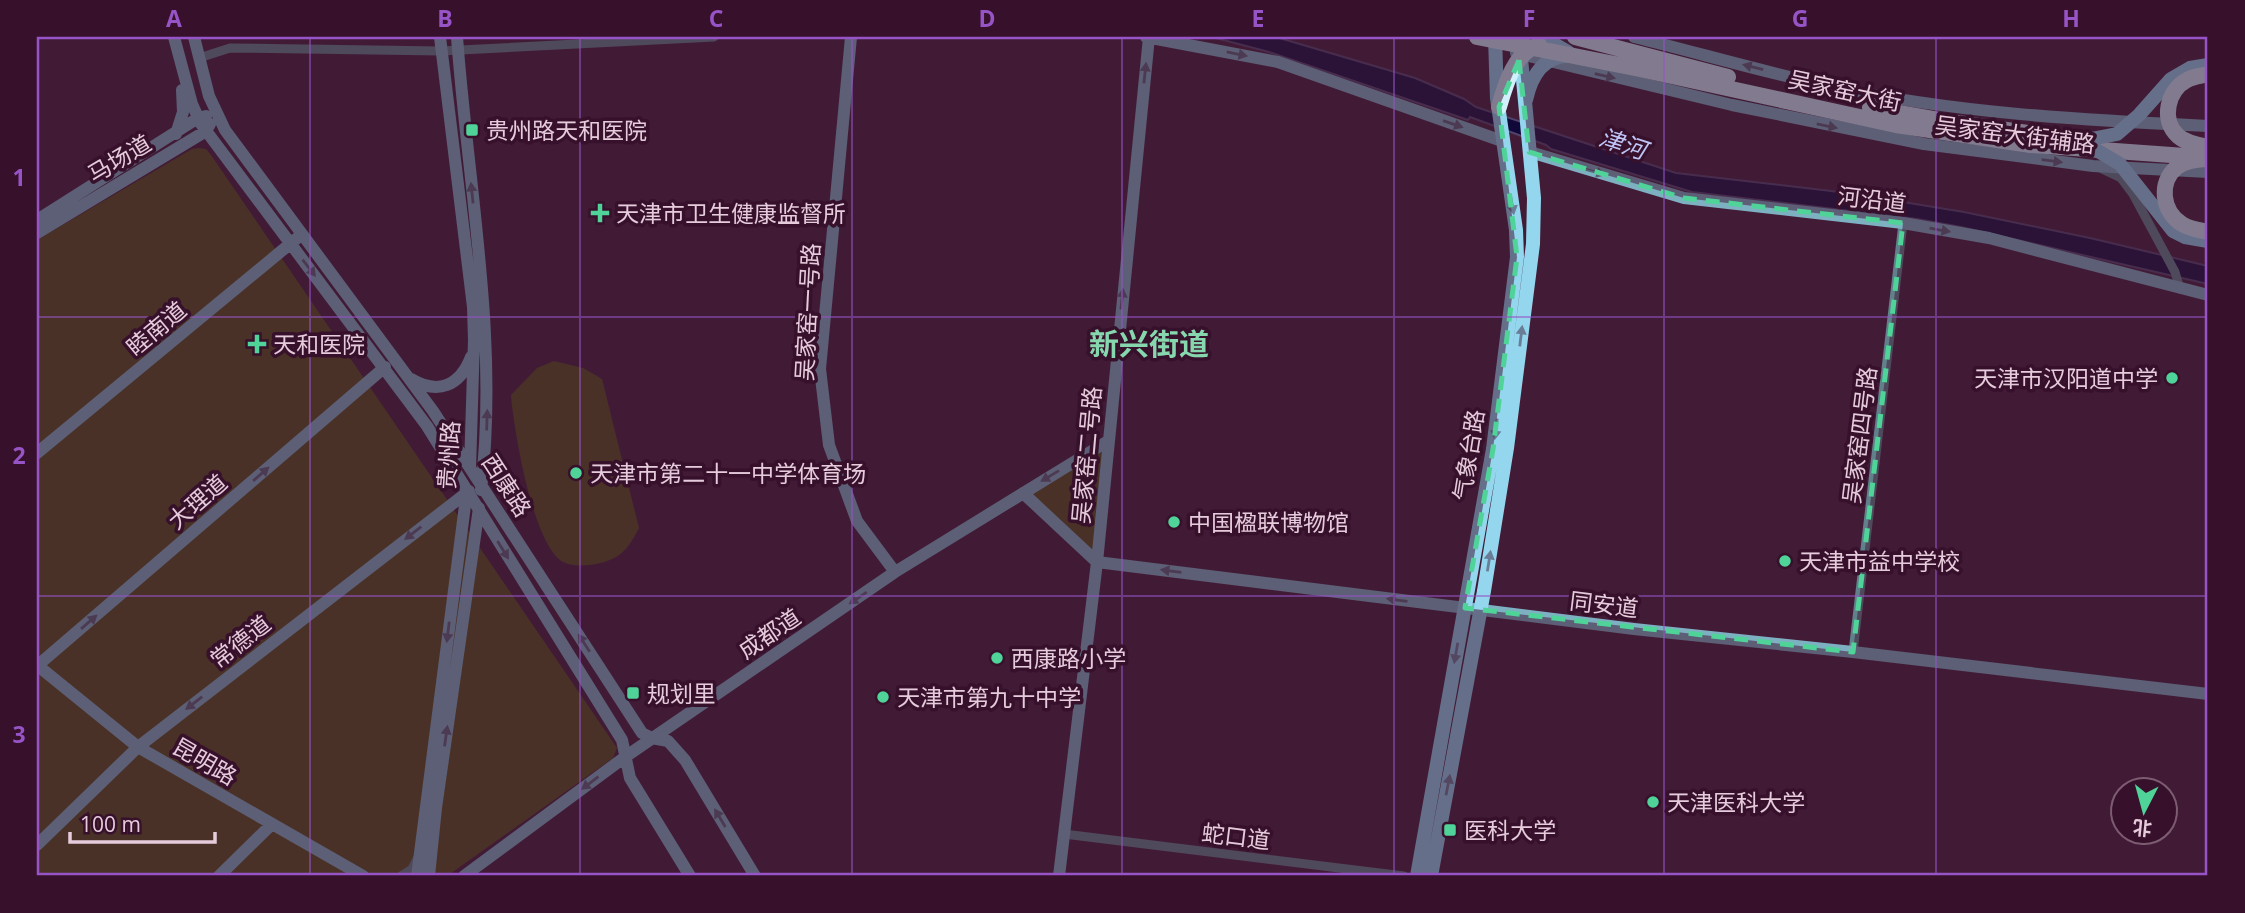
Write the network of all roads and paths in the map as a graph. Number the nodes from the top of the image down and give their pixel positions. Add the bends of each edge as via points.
1 (174, 37) edge
2 (194, 37) edge
3 (440, 37) edge
4 (714, 37) edge
5 (851, 37) edge
6 (1147, 37) edge
7 (1477, 37) edge
8 (1575, 37) edge
9 (1633, 37) edge
10 (1495, 38) edge
11 (458, 43) edge
12 (1528, 47) edge
13 (441, 51) junction
14 (1644, 56) junction
15 (199, 58) junction
16 (1585, 58) junction
17 (1547, 62) junction
18 (2208, 65) edge
19 (2208, 74) edge
20 (1716, 80) junction
21 (1499, 107) junction
22 (1524, 108) junction
23 (216, 114) junction
24 (204, 125) junction
25 (2208, 126) edge
26 (1502, 138) junction
27 (176, 140) junction
28 (1529, 148) junction
29 (2208, 148) edge
30 (2092, 153) junction
31 (225, 154) junction
32 (2208, 158) edge
33 (2208, 172) edge
34 (281, 207) junction
35 (37, 220) edge
36 (1903, 223) junction
37 (2208, 232) edge
38 (37, 233) edge
39 (302, 235) junction
40 (2208, 241) edge
41 (290, 244) junction
42 (2180, 289) junction
43 (2208, 295) edge
44 (474, 340) junction
45 (385, 368) junction
46 (408, 378) junction
47 (1108, 441) junction
48 (37, 453) edge
49 (470, 467) junction
50 (482, 488) junction
51 (467, 492) junction
52 (1023, 493) junction
53 (478, 511) junction
54 (1097, 562) junction
55 (895, 572) junction
56 (1465, 608) junction
57 (1481, 610) junction
58 (1853, 652) junction
59 (37, 666) edge
60 (2208, 694) edge
61 (652, 738) junction
62 (138, 747) junction
63 (625, 757) junction
64 (272, 824) junction
65 (1064, 834) junction
66 (37, 845) edge
67 (419, 854) junction
68 (219, 876) edge
69 (363, 876) edge
70 (401, 876) edge
71 (417, 876) edge
72 (429, 876) edge
73 (464, 876) edge
74 (690, 876) edge
75 (755, 876) edge
76 (1059, 876) edge
77 (1404, 876) edge
78 (1417, 876) edge
79 (1431, 876) edge

1 - 24 street
1 - 27 street via 184,107
2 - 15 street
3 - 13 street, 贵州路
4 - 11 street
5 - 55 street, 吴家窑一号路 via 820,369 830,445 856,521
6 -> 26 street via 1278,62
47 -> 6 street, 吴家窑二号路
7 - 10 highway, 吴家窑大街
8 - 14 highway, 吴家窑大街
25 -> 9 street, 吴家窑大街辅路 via 2068,119 1896,98
10 - 12 highway, 吴家窑大街
10 - 21 main road, 气象台路
11 - 13 street
50 -> 11 street, 贵州路 via 487,352
12 - 14 highway
12 - 16 highway, 吴家窑大街
12 - 17 street, 吴家窑大街辅路
12 - 21 highway via 1506,84
12 - 22 main road, 气象台路
13 - 15 street via 230,48
13 - 44 street, 贵州路
14 - 20 highway, 吴家窑大街
15 - 23 street
16 - 17 main road via 1559,56
16 - 20 highway, 吴家窑大街
17 - 22 main road via 1533,78
17 -> 30 street, 吴家窑大街辅路 via 1869,134 1979,152
18 - 30 main road, bridge via 2190,68 2171,79 2124,129
19 - 29 highway, bridge via 2181,84 2168,113 2179,138
20 - 30 highway, 吴家窑大街 via 1896,125
21 - 26 main road, 气象台路
22 - 28 main road, 气象台路
23 - 24 street, 马场道
23 - 34 street, 西康路
24 - 27 street, 马场道
24 - 31 street, 西康路
24 - 34 street via 218,132
26 -> 56 main road, 气象台路 via 1517,257 1493,449
27 - 31 street via 205,142
27 - 35 street, 马场道
27 - 38 street, 马场道
28 -> 36 street, 河沿道 via 1684,198
57 -> 28 main road, 气象台路 via 1533,244
29 - 30 highway, 吴家窑大街, bridge
30 - 32 highway, 吴家窑大街, bridge
30 - 33 street, 吴家窑大街辅路
30 - 40 main road, bridge via 2120,164 2173,231
30 - 42 street via 2133,194
31 - 41 street, 西康路
32 - 37 highway, bridge via 2175,168 2164,192 2175,219
34 - 39 street, 西康路
36 -> 42 street, 河沿道 via 1989,238
36 - 58 street, 吴家窑四号路
39 - 41 street, 睦南道
39 - 46 street, 西康路
41 -> 45 street, 西康路
41 - 48 street, 睦南道
42 - 43 street, 河沿道
44 - 46 street via 466,368 448,385 433,388
44 - 49 street, 贵州路
45 - 51 street, 西康路
59 -> 45 street, 大理道
46 - 49 street, 西康路
47 -> 52 street, 成都道
47 - 54 street, 吴家窑二号路
49 - 50 street, 西康路
49 - 51 street, 贵州路
50 - 51 street, 常德道
50 - 53 street, 贵州路
61 -> 50 street, 西康路 via 642,733
51 - 53 street, 西康路
51 -> 62 street, 常德道
51 -> 67 street, 贵州路
52 - 54 street
52 - 55 street, 成都道
53 -> 63 street, 西康路 via 622,740
72 -> 53 street, 贵州路
56 -> 54 street, 同安道
54 - 65 street, 吴家窑二号路
55 -> 61 street, 成都道
56 - 57 street, 同安道
56 -> 78 main road, 气象台路
57 - 58 street, 同安道
79 -> 57 main road, 气象台路
58 - 60 street, 同安道
59 - 62 street, 昆明路
61 - 63 street, 成都道
75 -> 61 street, 西康路 via 685,760 668,741
62 - 64 street, 昆明路
62 - 66 street, 常德道
63 -> 73 street, 成都道
63 - 74 street, 西康路 via 630,778
64 - 68 street
64 - 69 street, 昆明路
65 - 76 street, 吴家窑二号路
65 - 77 street, 蛇口道
67 - 70 street via 412,869
67 - 71 street, 贵州路

